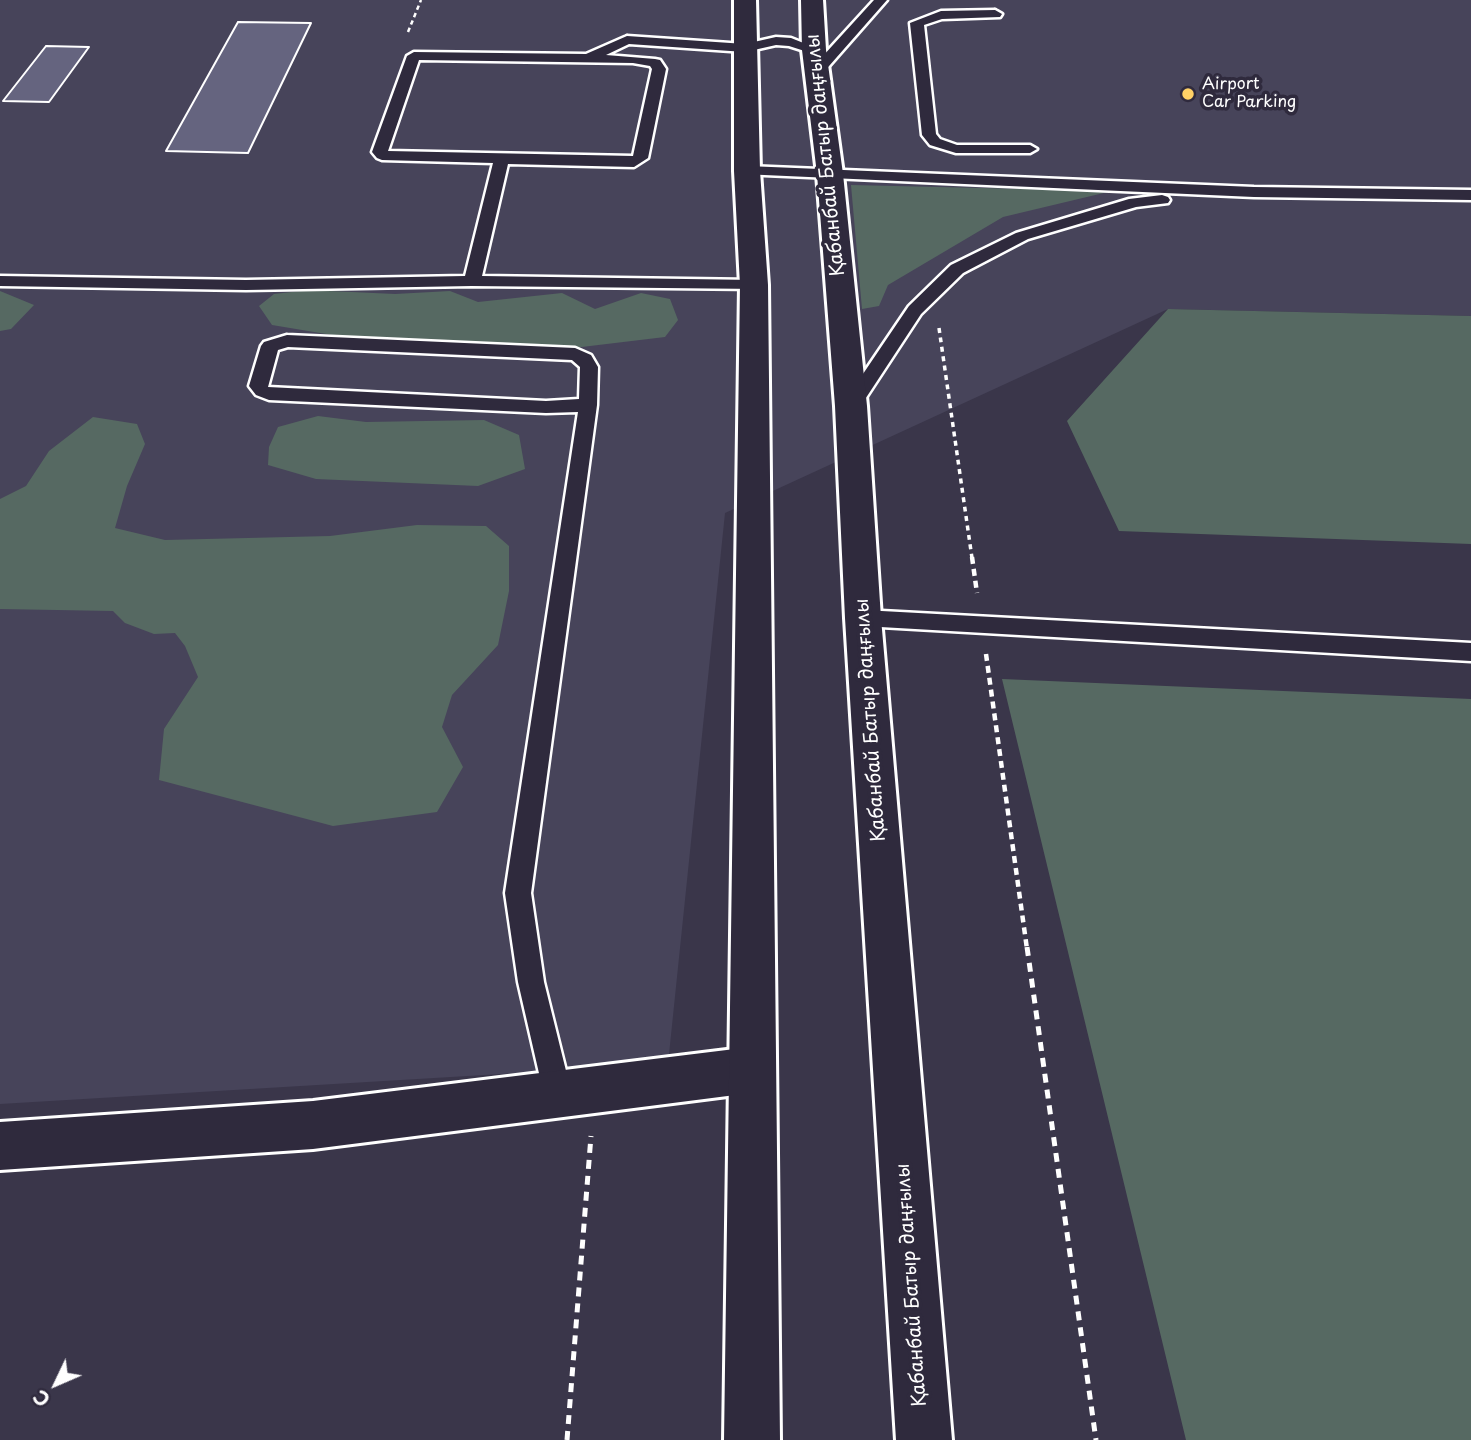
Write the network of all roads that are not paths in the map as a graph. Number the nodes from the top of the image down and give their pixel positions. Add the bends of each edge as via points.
1 (745, 0) edge
2 (813, 0) edge
3 (881, 0) edge
4 (995, 15) dead end
5 (745, 48) junction
6 (587, 58) junction
7 (815, 61) junction
8 (1030, 149) dead end
9 (502, 159) junction
10 (747, 171) junction
11 (830, 174) junction
12 (1254, 192) junction
13 (1471, 195) edge
14 (0, 281) edge
15 (472, 281) junction
16 (754, 285) junction
17 (588, 405) junction
18 (851, 407) junction
19 (863, 618) junction
20 (1471, 652) edge
21 (751, 1070) junction
22 (576, 1092) junction
23 (0, 1146) edge
24 (752, 1440) edge
25 (924, 1440) edge

1 - 5 main road
2 - 7 main road, Қабанбай Батыр даңғылы
3 - 7 lane
4 - 8 lane via 941,15 917,23 929,135 956,149
5 - 6 lane via 628,40
5 - 7 lane via 790,42
5 - 10 main road
6 - 9 lane via 646,60 659,69 640,158 625,163
6 - 9 lane via 414,56 382,155
7 - 11 main road, Қабанбай Батыр даңғылы
9 - 15 lane
10 - 11 lane
10 - 16 main road
11 - 12 lane
11 - 18 main road, Қабанбай Батыр даңғылы
12 - 13 lane
12 - 18 lane via 1135,202 1022,236 957,269 915,310
14 - 15 lane via 246,285
15 - 16 lane
16 - 21 main road
17 - 17 lane via 589,367 575,354 288,341 270,346 258,386 269,394
17 - 22 lane via 518,893 531,982
18 - 19 main road, Қабанбай Батыр даңғылы
19 - 20 lane
19 - 25 main road, Қабанбай Батыр даңғылы
21 - 22 main road
21 - 24 main road
22 - 23 main road via 313,1125

